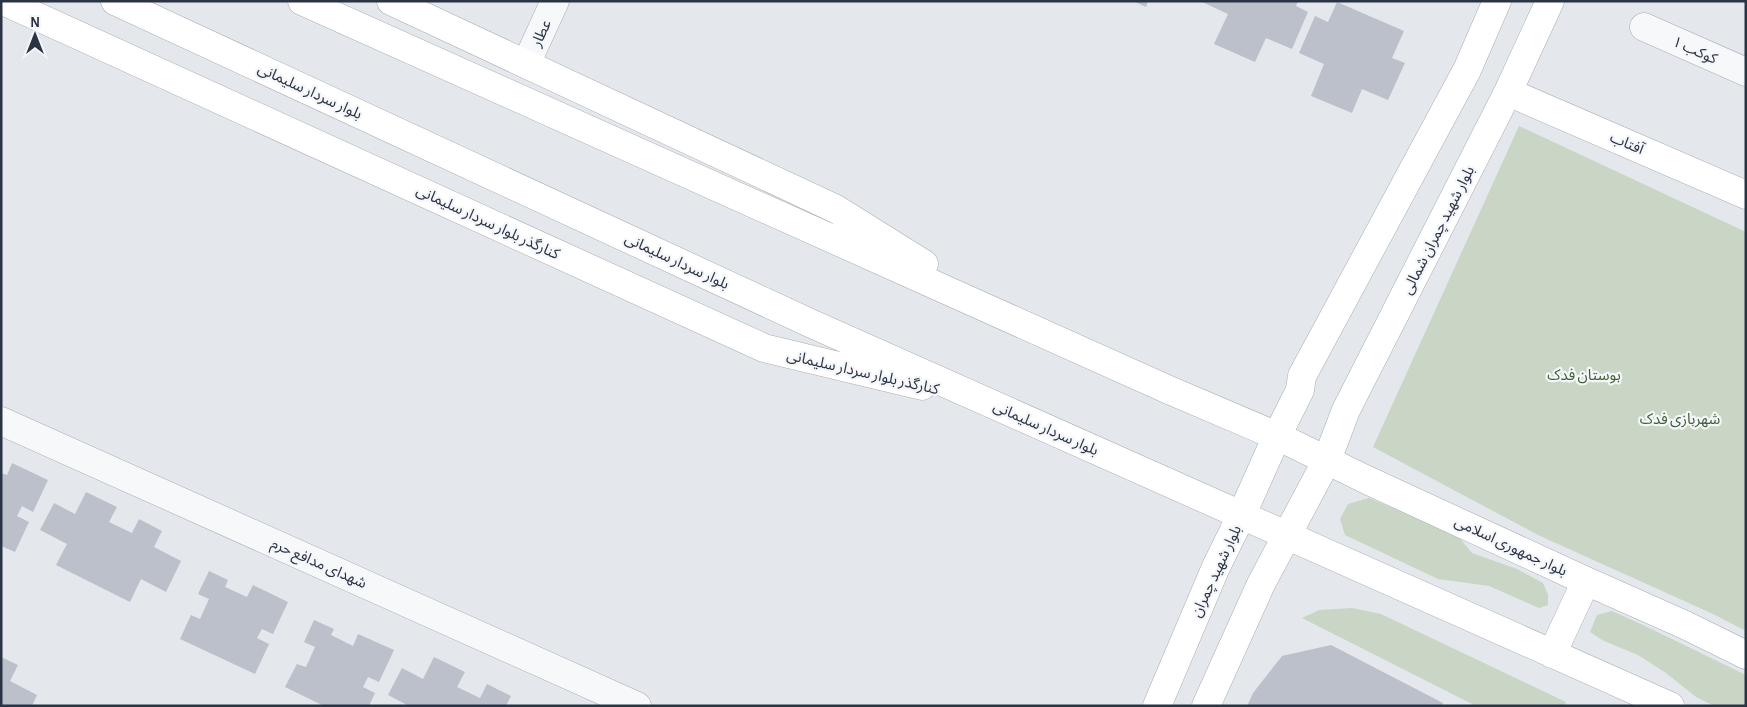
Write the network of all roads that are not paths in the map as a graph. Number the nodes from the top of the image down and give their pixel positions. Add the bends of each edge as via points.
1 (3, 1) edge
2 (116, 1) edge
3 (302, 1) edge
4 (390, 1) edge
5 (556, 1) edge
6 (1497, 1) edge
7 (1550, 1) edge
8 (1644, 27) dead end
9 (526, 64) junction
10 (1746, 72) edge
11 (1508, 92) junction
12 (1746, 195) edge
13 (1015, 320) junction
14 (988, 402) junction
15 (1, 421) edge
16 (1276, 436) junction
17 (1328, 460) junction
18 (1242, 514) junction
19 (1288, 535) junction
20 (1586, 581) junction
21 (1552, 654) junction
22 (1746, 655) edge
23 (637, 706) edge
24 (1157, 706) edge
25 (1206, 706) edge
26 (1670, 706) edge

1 - 14 main road, کنارگذر بلوار سردار سلیمانی via 764,348
2 - 14 main road, بلوار سردار سلیمانی via 810,323
3 - 13 main road
4 - 9 main road
5 - 9 street, عطار
6 - 16 main road via 1467,70 1302,376 1300,390
7 - 11 main road, بلوار شهید چمران شمالی
8 - 10 street, کوکب ۱
9 - 13 main road via 836,210
11 - 12 main road, آفتاب
11 - 17 main road, بلوار شهید چمران شمالی via 1346,410
13 - 16 main road
14 - 18 main road, بلوار سردار سلیمانی
15 - 23 street, شهدای مدافع حرم
16 - 17 main road, بلوار جمهوری اسلامی
16 - 18 main road, بلوار شهید چمران
17 - 19 main road
17 - 20 main road, بلوار جمهوری اسلامی
18 - 19 main road
18 - 24 main road, بلوار شهید چمران
19 - 21 main road
19 - 25 main road via 1261,584
20 - 21 main road
20 - 22 main road, بلوار جمهوری اسلامی
21 - 26 main road

